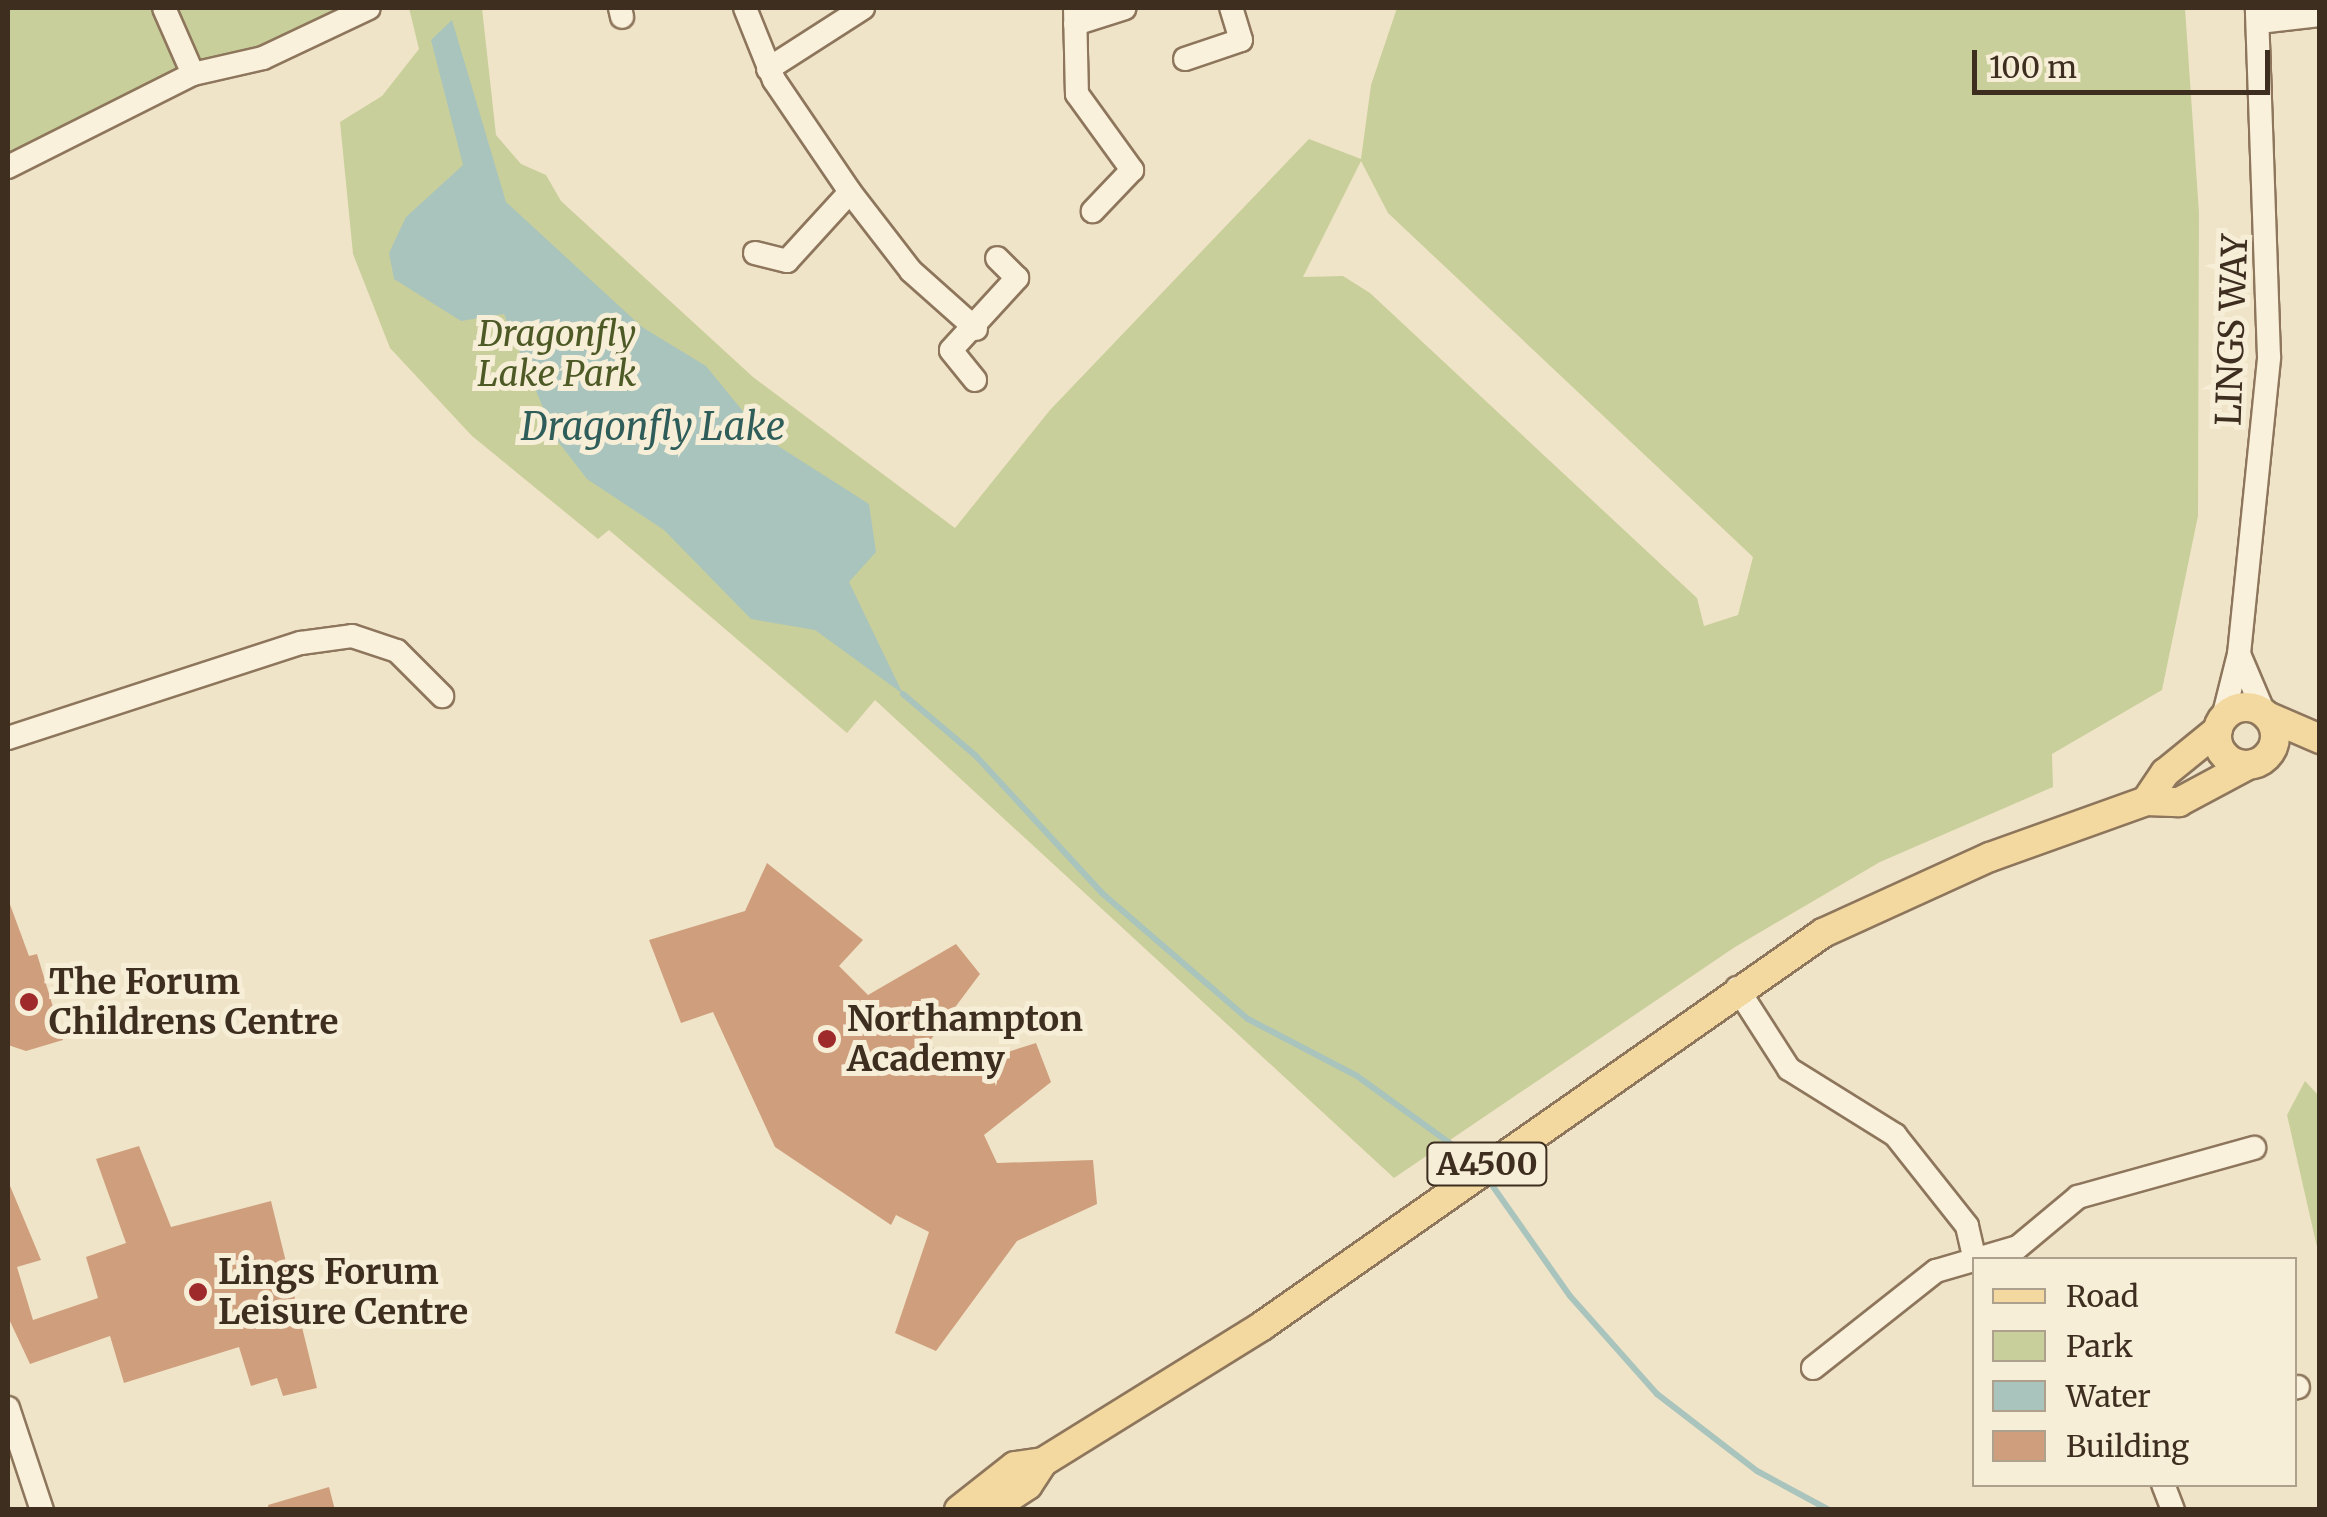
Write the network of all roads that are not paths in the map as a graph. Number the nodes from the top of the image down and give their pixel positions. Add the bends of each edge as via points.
1 (164, 8) edge
2 (369, 8) edge
3 (745, 8) edge
4 (863, 8) edge
5 (1125, 8) edge
6 (1231, 8) edge
7 (2258, 15) edge
8 (2320, 15) edge
9 (1075, 16) edge
10 (1185, 59) dead end
11 (768, 69) junction
12 (194, 74) junction
13 (8, 167) edge
14 (850, 192) junction
15 (1093, 212) dead end
16 (754, 253) dead end
17 (997, 258) dead end
18 (976, 329) junction
19 (975, 380) dead end
20 (2239, 654) junction
21 (442, 696) dead end
22 (2266, 715) junction
23 (2220, 726) junction
24 (8, 738) edge
25 (2320, 739) edge
26 (2320, 750) edge
27 (2256, 762) junction
28 (2146, 801) junction
29 (1737, 988) junction
30 (2254, 1148) dead end
31 (1975, 1257) edge
32 (1982, 1257) edge
33 (1972, 1260) edge
34 (1813, 1368) dead end
35 (8, 1408) edge
36 (1043, 1462) junction
37 (42, 1510) edge
38 (960, 1510) edge
39 (990, 1510) edge

1 - 12 street
2 - 12 street via 263,58
3 - 11 street
4 - 11 street
5 - 9 street
6 - 10 street via 1241,40
7 - 8 street
7 - 20 street, LINGS WAY via 2269,357
9 - 15 street via 1077,94 1107,148 1132,170
11 - 14 street
12 - 13 street
14 - 16 street via 787,261
14 - 18 street via 911,272
17 - 18 street via 1016,278
18 - 19 street via 951,350
20 - 22 street, LINGS WAY
20 - 23 street, LINGS WAY
21 - 24 street via 396,651 352,636 301,642
22 - 23 main road via 2241,708
22 - 25 main road
22 - 27 main road via 2276,739
23 - 27 main road via 2221,750
23 - 28 main road via 2165,772
26 - 27 main road
27 - 28 main road via 2179,802
28 - 29 main road, A4500 via 1900,894
29 - 31 street via 1773,1046 1812,1088 1895,1136 1967,1226
29 - 36 main road, A4500 via 1262,1326
30 - 32 street via 2078,1197 2018,1247
33 - 34 street via 1936,1271
35 - 37 street
36 - 38 main road, A4500 via 1015,1466
36 - 39 main road, A4500 via 1028,1485

